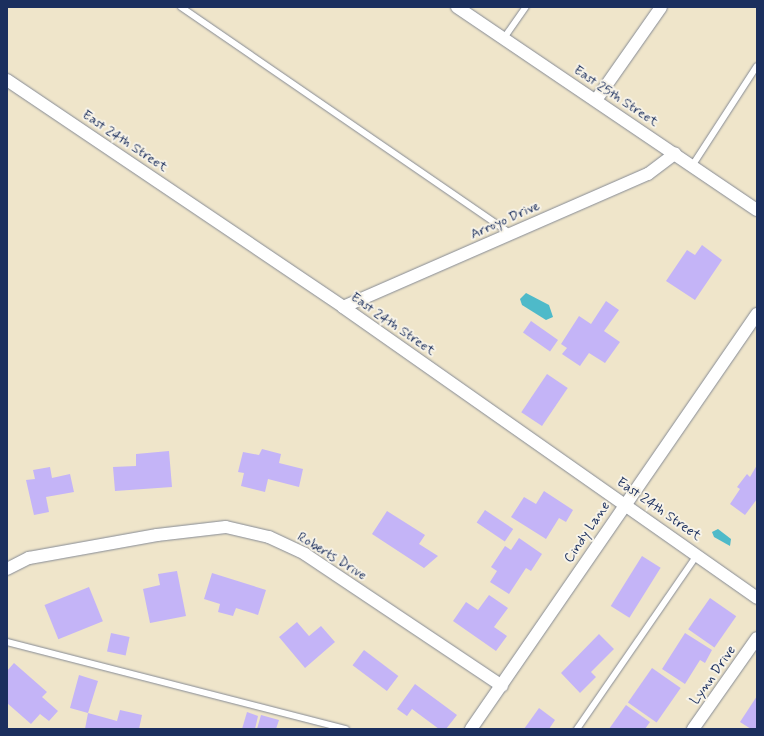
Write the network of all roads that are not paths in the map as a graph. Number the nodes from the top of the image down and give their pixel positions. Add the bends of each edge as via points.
1 (181, 7) edge
2 (457, 7) edge
3 (526, 7) edge
4 (661, 7) edge
5 (504, 38) junction
6 (757, 66) edge
7 (7, 80) edge
8 (596, 100) junction
9 (675, 154) junction
10 (692, 166) junction
11 (757, 210) edge
12 (511, 234) junction
13 (343, 307) junction
14 (757, 314) edge
15 (625, 503) junction
16 (696, 555) junction
17 (7, 569) edge
18 (757, 598) edge
19 (757, 638) edge
20 (7, 642) edge
21 (502, 686) junction
22 (346, 729) edge
23 (471, 729) edge
24 (577, 729) edge
25 (693, 729) edge

1 - 12 lane
2 - 5 street, East 25th Street
3 - 5 lane
4 - 8 street
5 - 8 street, East 25th Street
6 - 10 lane
7 - 13 street, East 24th Street
8 - 9 street, East 25th Street
9 - 10 street, East 25th Street
9 - 12 street, Arroyo Drive via 648,174
10 - 11 street, East 25th Street
12 - 13 street, Arroyo Drive
13 - 15 street, East 24th Street
14 - 15 street, Cindy Lane
15 - 16 street, East 24th Street
15 - 21 street, Cindy Lane
16 - 18 street, East 24th Street
16 - 24 lane
17 - 21 street, Roberts Drive via 29,558 165,534 226,527 269,537 305,554
19 - 25 street, Lynn Drive
20 - 22 lane
21 - 23 street, Cindy Lane

